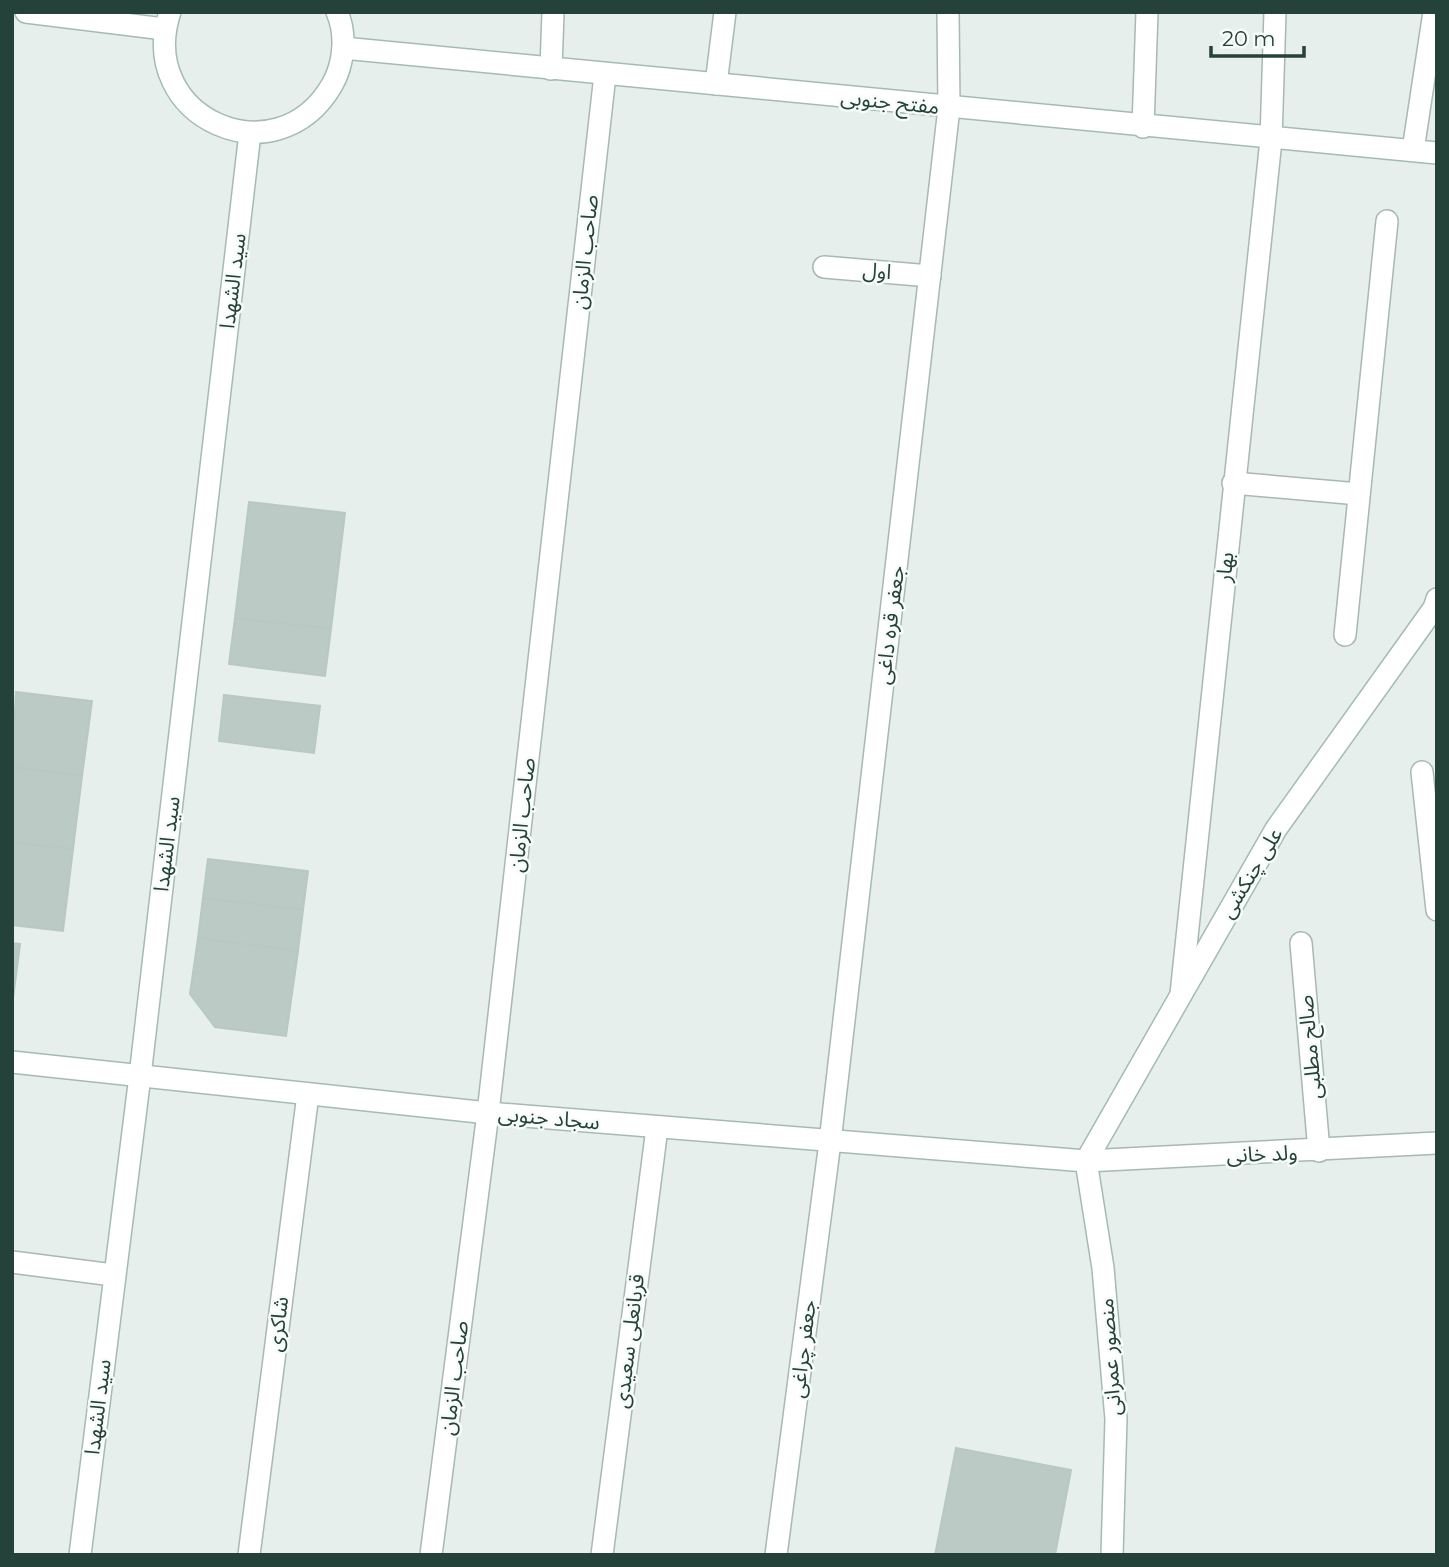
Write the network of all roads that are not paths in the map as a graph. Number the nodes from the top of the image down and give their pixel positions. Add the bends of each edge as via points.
1 (26, 12) edge
2 (337, 12) edge
3 (553, 12) edge
4 (725, 12) edge
5 (948, 12) edge
6 (1147, 12) edge
7 (1275, 12) edge
8 (1434, 12) edge
9 (167, 20) edge
10 (343, 48) junction
11 (551, 69) junction
12 (605, 75) junction
13 (716, 85) junction
14 (949, 108) junction
15 (1143, 127) junction
16 (250, 133) junction
17 (1271, 140) junction
18 (1413, 150) junction
19 (1437, 153) edge
20 (1387, 221) dead end
21 (824, 267) dead end
22 (930, 276) junction
23 (1233, 483) junction
24 (1359, 494) junction
25 (1437, 599) edge
26 (1345, 635) dead end
27 (1422, 772) dead end
28 (1437, 910) edge
29 (1301, 943) dead end
30 (1181, 994) junction
31 (12, 1062) edge
32 (140, 1076) junction
33 (308, 1094) junction
34 (488, 1113) junction
35 (657, 1128) junction
36 (830, 1142) junction
37 (1437, 1143) edge
38 (1319, 1152) junction
39 (1086, 1161) junction
40 (12, 1262) edge
41 (113, 1275) junction
42 (80, 1555) edge
43 (249, 1555) edge
44 (430, 1555) edge
45 (602, 1555) edge
46 (776, 1555) edge
47 (1112, 1555) edge

1 - 9 street
2 - 10 street
3 - 11 street
4 - 13 street
5 - 14 street, جعفر قره داغی
6 - 15 street
7 - 17 street, بهار
8 - 18 street
9 - 16 street via 164,59 175,88 194,111 220,127
10 - 11 street, مفتح جنوبی
10 - 16 street via 337,75 323,99 303,118 277,130
11 - 12 street, مفتح جنوبی
12 - 13 street, مفتح جنوبی
12 - 34 street, صاحب الزمان
13 - 14 street, مفتح جنوبی
14 - 15 street, مفتح جنوبی
14 - 22 street, جعفر قره داغی
15 - 17 street, مفتح جنوبی
16 - 32 street, سید الشهدا
17 - 18 street, مفتح جنوبی
17 - 23 street, بهار
18 - 19 street, مفتح جنوبی
20 - 24 street
21 - 22 street, اول
22 - 36 street, جعفر قره داغی
23 - 24 street
23 - 30 street, بهار
24 - 26 street
25 - 30 street, علی چنکشی via 1276,829
27 - 28 street
29 - 38 street, صالح مطلبی
30 - 39 street, علی چنکشی
31 - 32 street, سجاد جنوبی
32 - 33 street, سجاد جنوبی
32 - 41 street, سید الشهدا
33 - 34 street, سجاد جنوبی
33 - 43 street, شاکری
34 - 35 street, سجاد جنوبی
34 - 44 street, صاحب الزمان
35 - 36 street, سجاد جنوبی
35 - 45 street, قربانعلی سعیدی
36 - 39 street, سجاد جنوبی
36 - 46 street, جعفر چراغی
37 - 38 street, ولد خانی
38 - 39 street, ولد خانی
39 - 47 street, منصور عمرانی via 1103,1268 1116,1419
40 - 41 street
41 - 42 street, سید الشهدا

